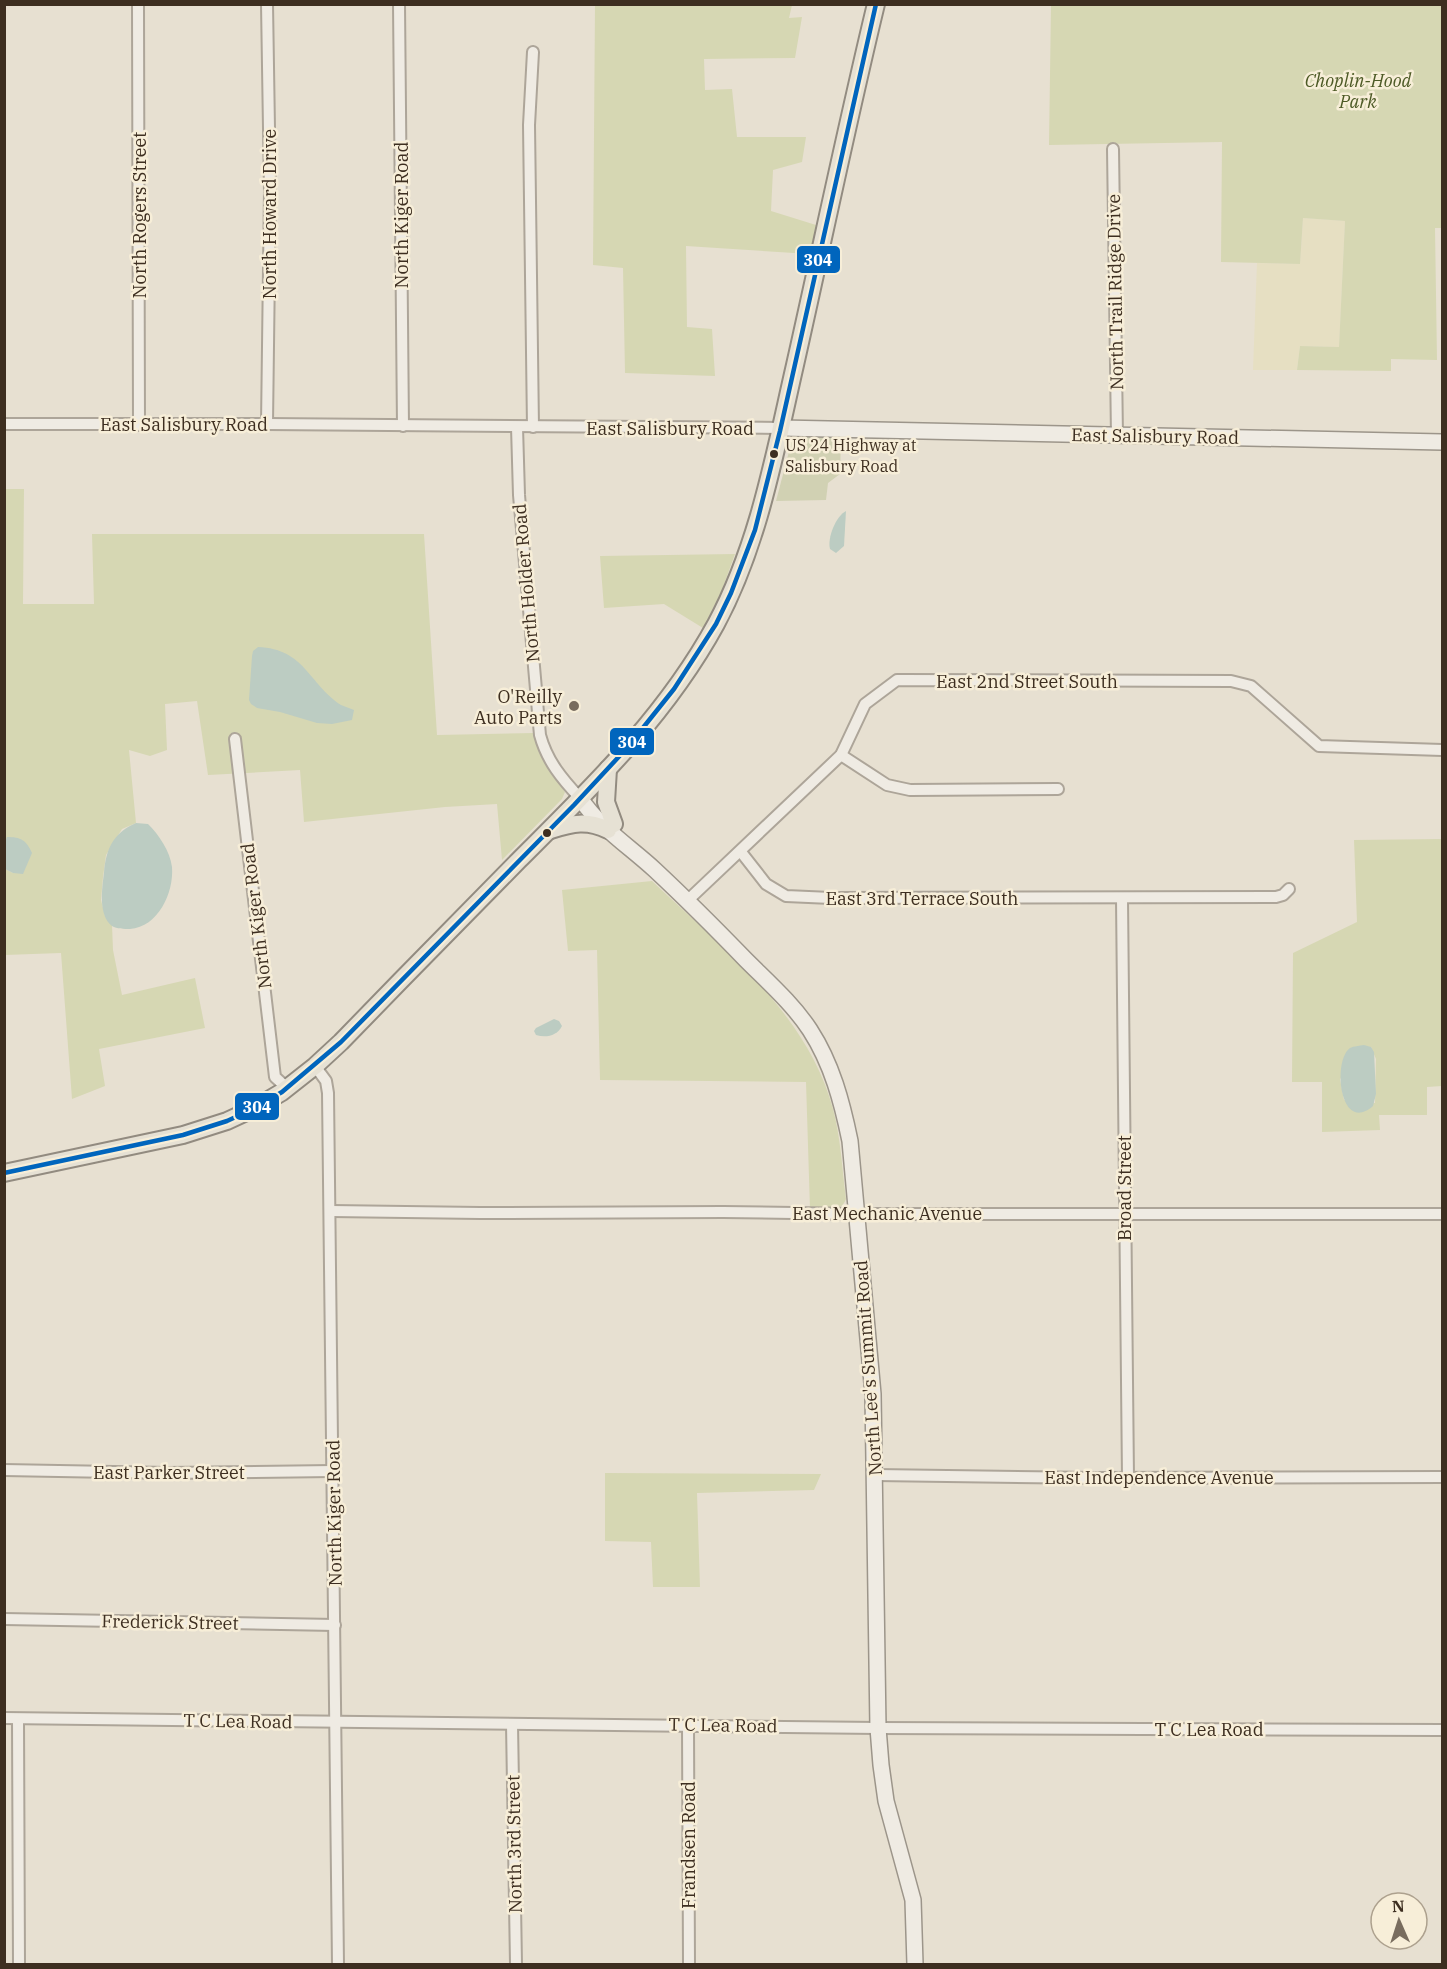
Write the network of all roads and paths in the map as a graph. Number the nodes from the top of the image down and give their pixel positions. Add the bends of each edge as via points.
1 (138, 4) edge
2 (267, 4) edge
3 (399, 4) edge
4 (876, 4) edge
5 (533, 52) dead end
6 (1113, 149) dead end
7 (4, 424) edge
8 (267, 424) junction
9 (140, 425) junction
10 (403, 426) junction
11 (516, 427) junction
12 (533, 427) junction
13 (781, 428) junction
14 (1116, 436) junction
15 (1443, 442) edge
16 (235, 739) dead end
17 (1443, 750) edge
18 (841, 755) junction
19 (608, 769) junction
20 (1058, 789) dead end
21 (580, 798) junction
22 (611, 827) junction
23 (548, 832) junction
24 (741, 852) junction
25 (1289, 890) dead end
26 (1122, 899) junction
27 (687, 901) junction
28 (315, 1066) junction
29 (287, 1088) junction
30 (4, 1173) edge
31 (331, 1211) junction
32 (856, 1214) junction
33 (1124, 1214) junction
34 (1443, 1214) edge
35 (4, 1470) edge
36 (333, 1472) junction
37 (876, 1475) junction
38 (1443, 1477) edge
39 (1128, 1478) junction
40 (4, 1619) edge
41 (335, 1625) junction
42 (4, 1718) edge
43 (18, 1719) junction
44 (336, 1722) junction
45 (512, 1724) junction
46 (688, 1725) junction
47 (878, 1728) junction
48 (1443, 1730) edge
49 (19, 1965) edge
50 (338, 1965) edge
51 (516, 1965) edge
52 (689, 1965) edge
53 (915, 1965) edge

1 - 9 street, North Rogers Street
2 - 8 street, North Howard Drive
3 - 10 street, North Kiger Road
4 - 13 main road
5 - 12 street via 529,125
6 - 14 street, North Trail Ridge Drive
7 - 9 street, East Salisbury Road
8 - 9 street, East Salisbury Road
8 - 10 street, East Salisbury Road
10 - 11 street, East Salisbury Road
11 - 12 street, East Salisbury Road
11 - 21 street, North Holder Road via 540,735 552,765
12 - 13 street, East Salisbury Road
13 - 14 main road, East Salisbury Road
13 - 19 main road via 752,538 722,613 662,707
14 - 15 main road, East Salisbury Road
16 - 29 street, North Kiger Road via 275,1077
17 - 18 street, East 2nd Street South via 1319,746 1251,686 1232,681 897,680 865,704
18 - 20 street via 887,785 910,790
18 - 24 street, East 2nd Street South
19 - 21 main road
19 - 22 main road via 606,802
21 - 22 main road, North Lee's Summit Road via 593,804
21 - 23 main road
22 - 23 main road via 578,822
22 - 27 main road, North Lee's Summit Road via 616,839 631,848
23 - 28 main road
24 - 26 street, East 3rd Terrace South via 766,884 786,896
24 - 27 street, East 2nd Street South
25 - 26 street, East 3rd Terrace South via 1276,897
26 - 33 street, Broad Street
27 - 32 main road, North Lee's Summit Road via 793,1007 830,1067 850,1141
28 - 29 main road
28 - 31 street, North Kiger Road via 326,1081 328,1093
29 - 30 main road via 255,1108 197,1131
31 - 32 street, East Mechanic Avenue
31 - 36 street, North Kiger Road
32 - 33 street, East Mechanic Avenue
32 - 37 main road, North Lee's Summit Road via 873,1394
33 - 34 street, East Mechanic Avenue
33 - 39 street, Broad Street
35 - 36 street, East Parker Street
36 - 41 street, North Kiger Road
37 - 39 street, East Independence Avenue
37 - 47 main road, North Lee's Summit Road
38 - 39 street, East Independence Avenue
40 - 41 street, Frederick Street
41 - 44 street, North Kiger Road
42 - 43 street, T C Lea Road
43 - 44 street, T C Lea Road
43 - 49 street
44 - 45 street, T C Lea Road
44 - 50 street, North Kiger Road
45 - 46 street, T C Lea Road
45 - 51 street, North 3rd Street
46 - 47 street, T C Lea Road
46 - 52 street, Frandsen Road
47 - 48 street, T C Lea Road
47 - 53 main road, North Lee's Summit Road via 886,1801 913,1900

